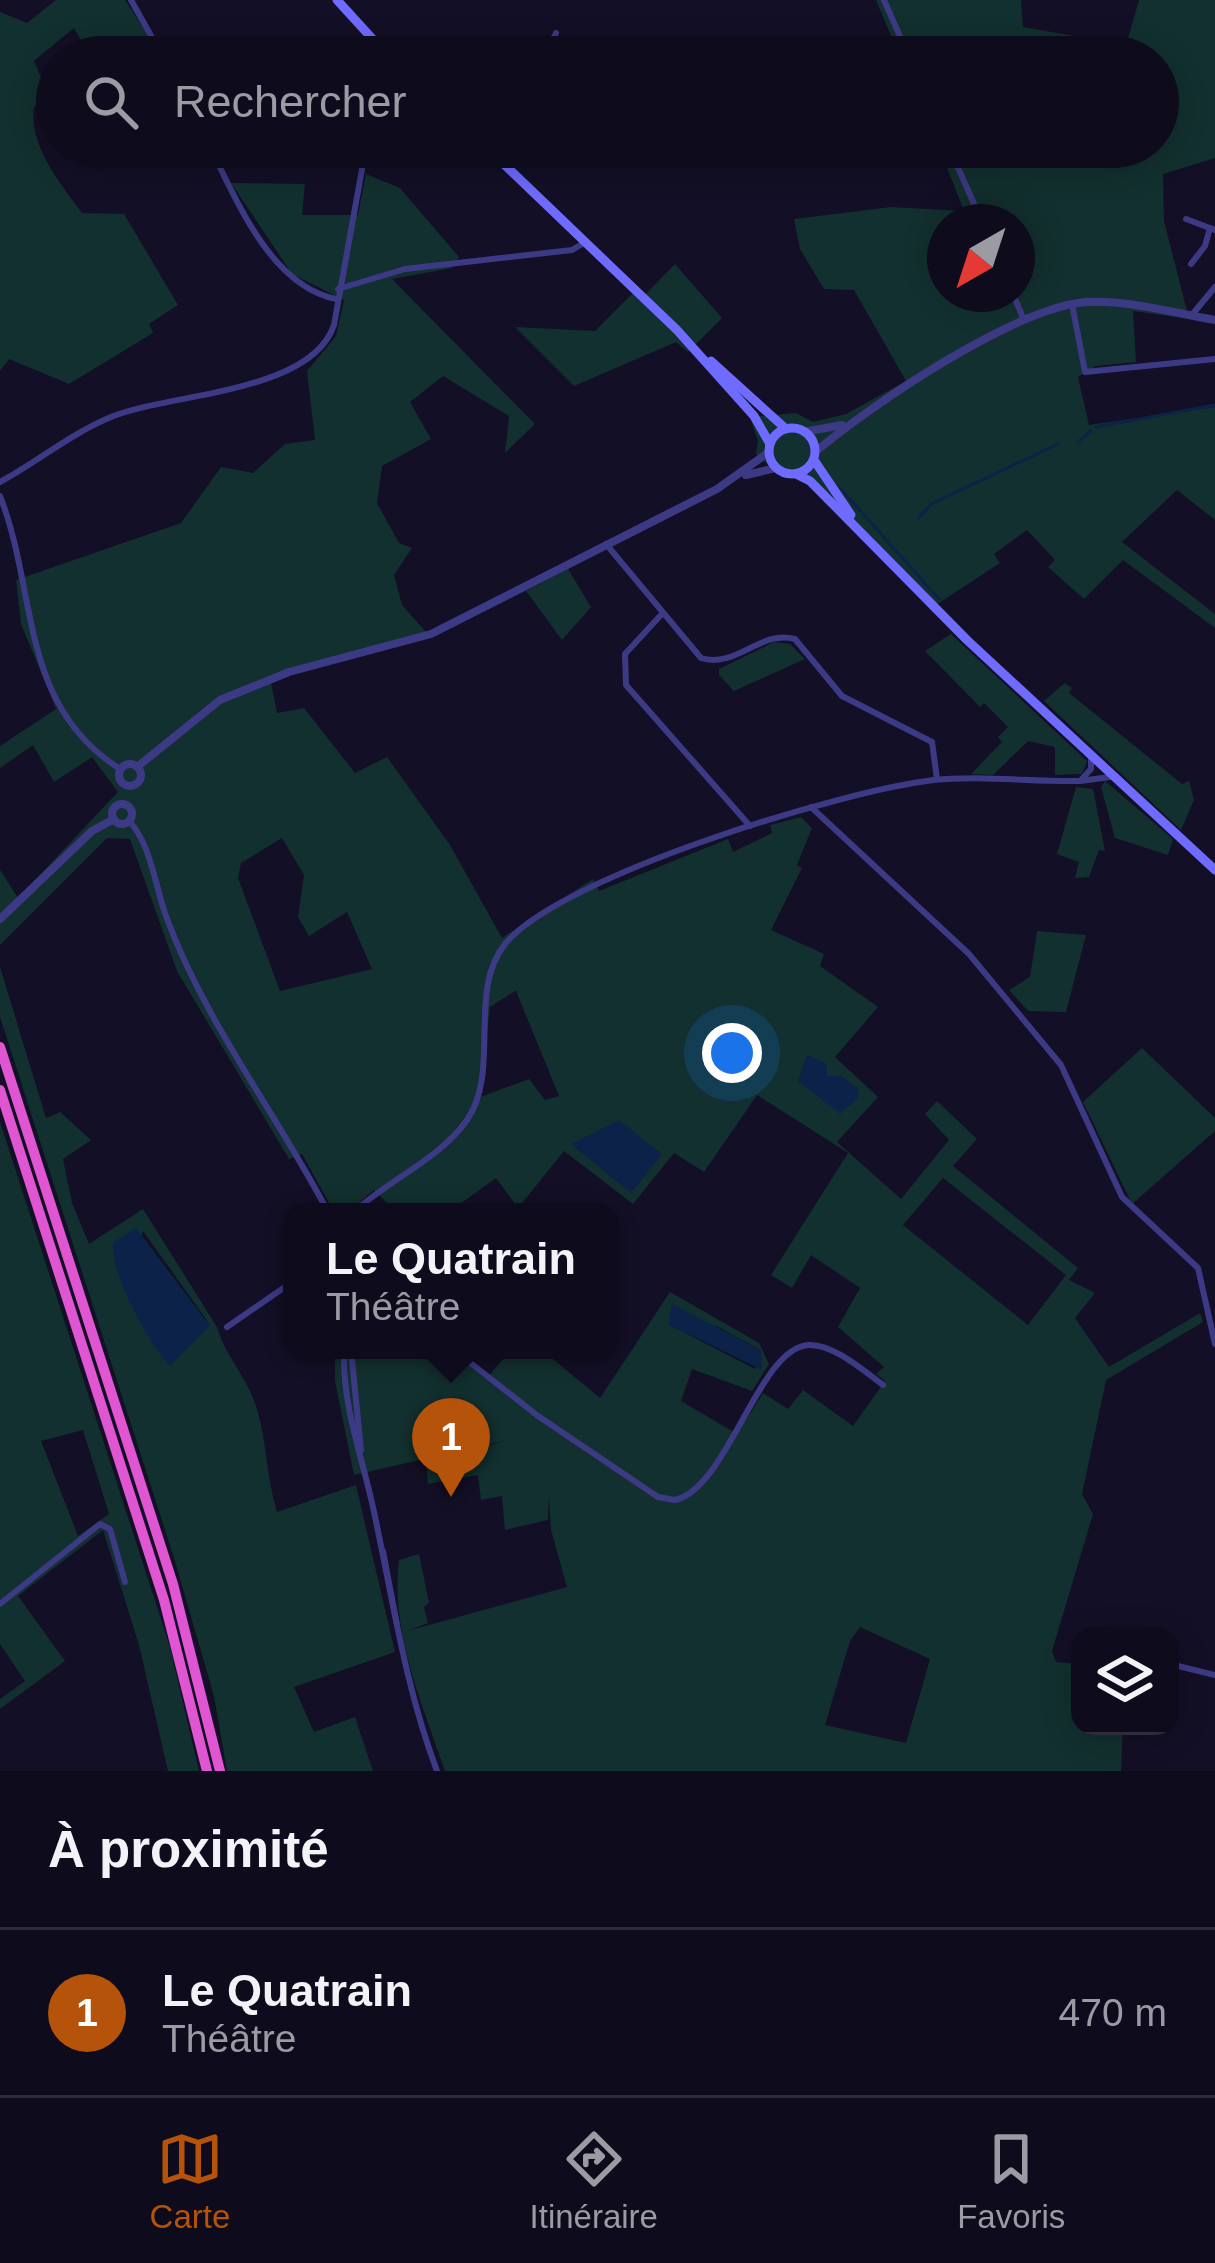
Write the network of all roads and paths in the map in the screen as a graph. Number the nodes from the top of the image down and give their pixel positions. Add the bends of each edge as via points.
1 (130, 0) edge
2 (337, 0) edge
3 (884, 0) edge
4 (556, 33) dead end
5 (151, 36) edge
6 (370, 36) edge
7 (555, 36) edge
8 (900, 36) edge
9 (221, 168) edge
10 (362, 168) edge
11 (509, 168) edge
12 (958, 168) edge
13 (974, 204) edge
14 (1186, 219) dead end
15 (1212, 229) edge
16 (587, 241) junction
17 (1191, 264) dead end
18 (1215, 287) edge
19 (338, 289) junction
20 (336, 299) junction
21 (1072, 304) junction
22 (1021, 312) edge
23 (1191, 316) junction
24 (1024, 320) junction
25 (1215, 320) edge
26 (677, 330) junction
27 (1215, 358) edge
28 (855, 419) junction
29 (786, 429) junction
30 (804, 432) junction
31 (770, 448) junction
32 (814, 456) junction
33 (776, 468) junction
34 (796, 474) junction
35 (739, 476) junction
36 (0, 482) edge
37 (0, 496) edge
38 (606, 544) junction
39 (878, 547) junction
40 (661, 615) junction
41 (1090, 754) junction
42 (136, 767) junction
43 (121, 770) junction
44 (1113, 777) junction
45 (937, 780) junction
46 (1080, 781) junction
47 (127, 785) junction
48 (122, 804) junction
49 (812, 807) junction
50 (113, 819) junction
51 (129, 821) junction
52 (750, 826) junction
53 (1215, 870) edge
54 (0, 920) edge
55 (0, 1047) edge
56 (0, 1090) edge
57 (323, 1203) edge
58 (365, 1203) edge
59 (283, 1288) edge
60 (227, 1327) dead end
61 (1215, 1344) edge
62 (347, 1359) edge
63 (466, 1359) edge
64 (883, 1384) dead end
65 (125, 1582) dead end
66 (0, 1604) edge
67 (1179, 1666) edge
68 (1215, 1675) edge
69 (207, 1771) edge
70 (220, 1771) edge
71 (437, 1771) edge

1 - 5 street
2 - 6 main road
3 - 8 street
4 - 7 street
9 - 20 street via 290,275 309,292
10 - 19 street
11 - 16 main road
12 - 13 street
14 - 15 street
15 - 17 street
16 - 19 street via 572,250 405,269
16 - 26 main road
18 - 23 street
19 - 20 street
20 - 36 street via 331,334 295,364 250,384 109,418
21 - 23 street
21 - 24 street
21 - 27 street via 1085,372
22 - 24 street
23 - 25 street
24 - 28 street
26 - 29 main road
26 - 31 main road via 754,416
28 - 30 street
28 - 32 street
29 - 30 main road
29 - 31 main road
30 - 32 main road
31 - 33 main road
31 - 35 street
32 - 34 main road
32 - 39 main road
33 - 34 main road
33 - 35 street
34 - 39 main road
35 - 38 street
37 - 43 street via 40,662 74,727
38 - 40 street
38 - 42 street via 422,638 289,672 220,700
39 - 41 main road
40 - 45 street via 712,662 773,637 795,639 842,695 932,742
40 - 52 street via 625,654 626,685
41 - 44 main road
41 - 46 street via 1091,769
42 - 43 street
42 - 47 street via 140,777
43 - 47 street
44 - 46 street
44 - 53 main road
45 - 46 street
45 - 49 street
47 - 48 street
48 - 50 street
48 - 51 street via 132,812
49 - 52 street
49 - 61 street via 969,954 1052,1052 1122,1197 1198,1268
50 - 51 street
50 - 54 street
51 - 57 street via 206,1007
52 - 58 street via 593,884 513,935 496,959 467,1120
55 - 70 highway via 173,1584
56 - 69 highway via 164,1600
59 - 60 street
62 - 71 street via 347,1400 392,1575 396,1632
63 - 64 street via 548,1423 675,1501 704,1483 790,1354 810,1344
65 - 66 street via 110,1529 100,1524
67 - 68 street

